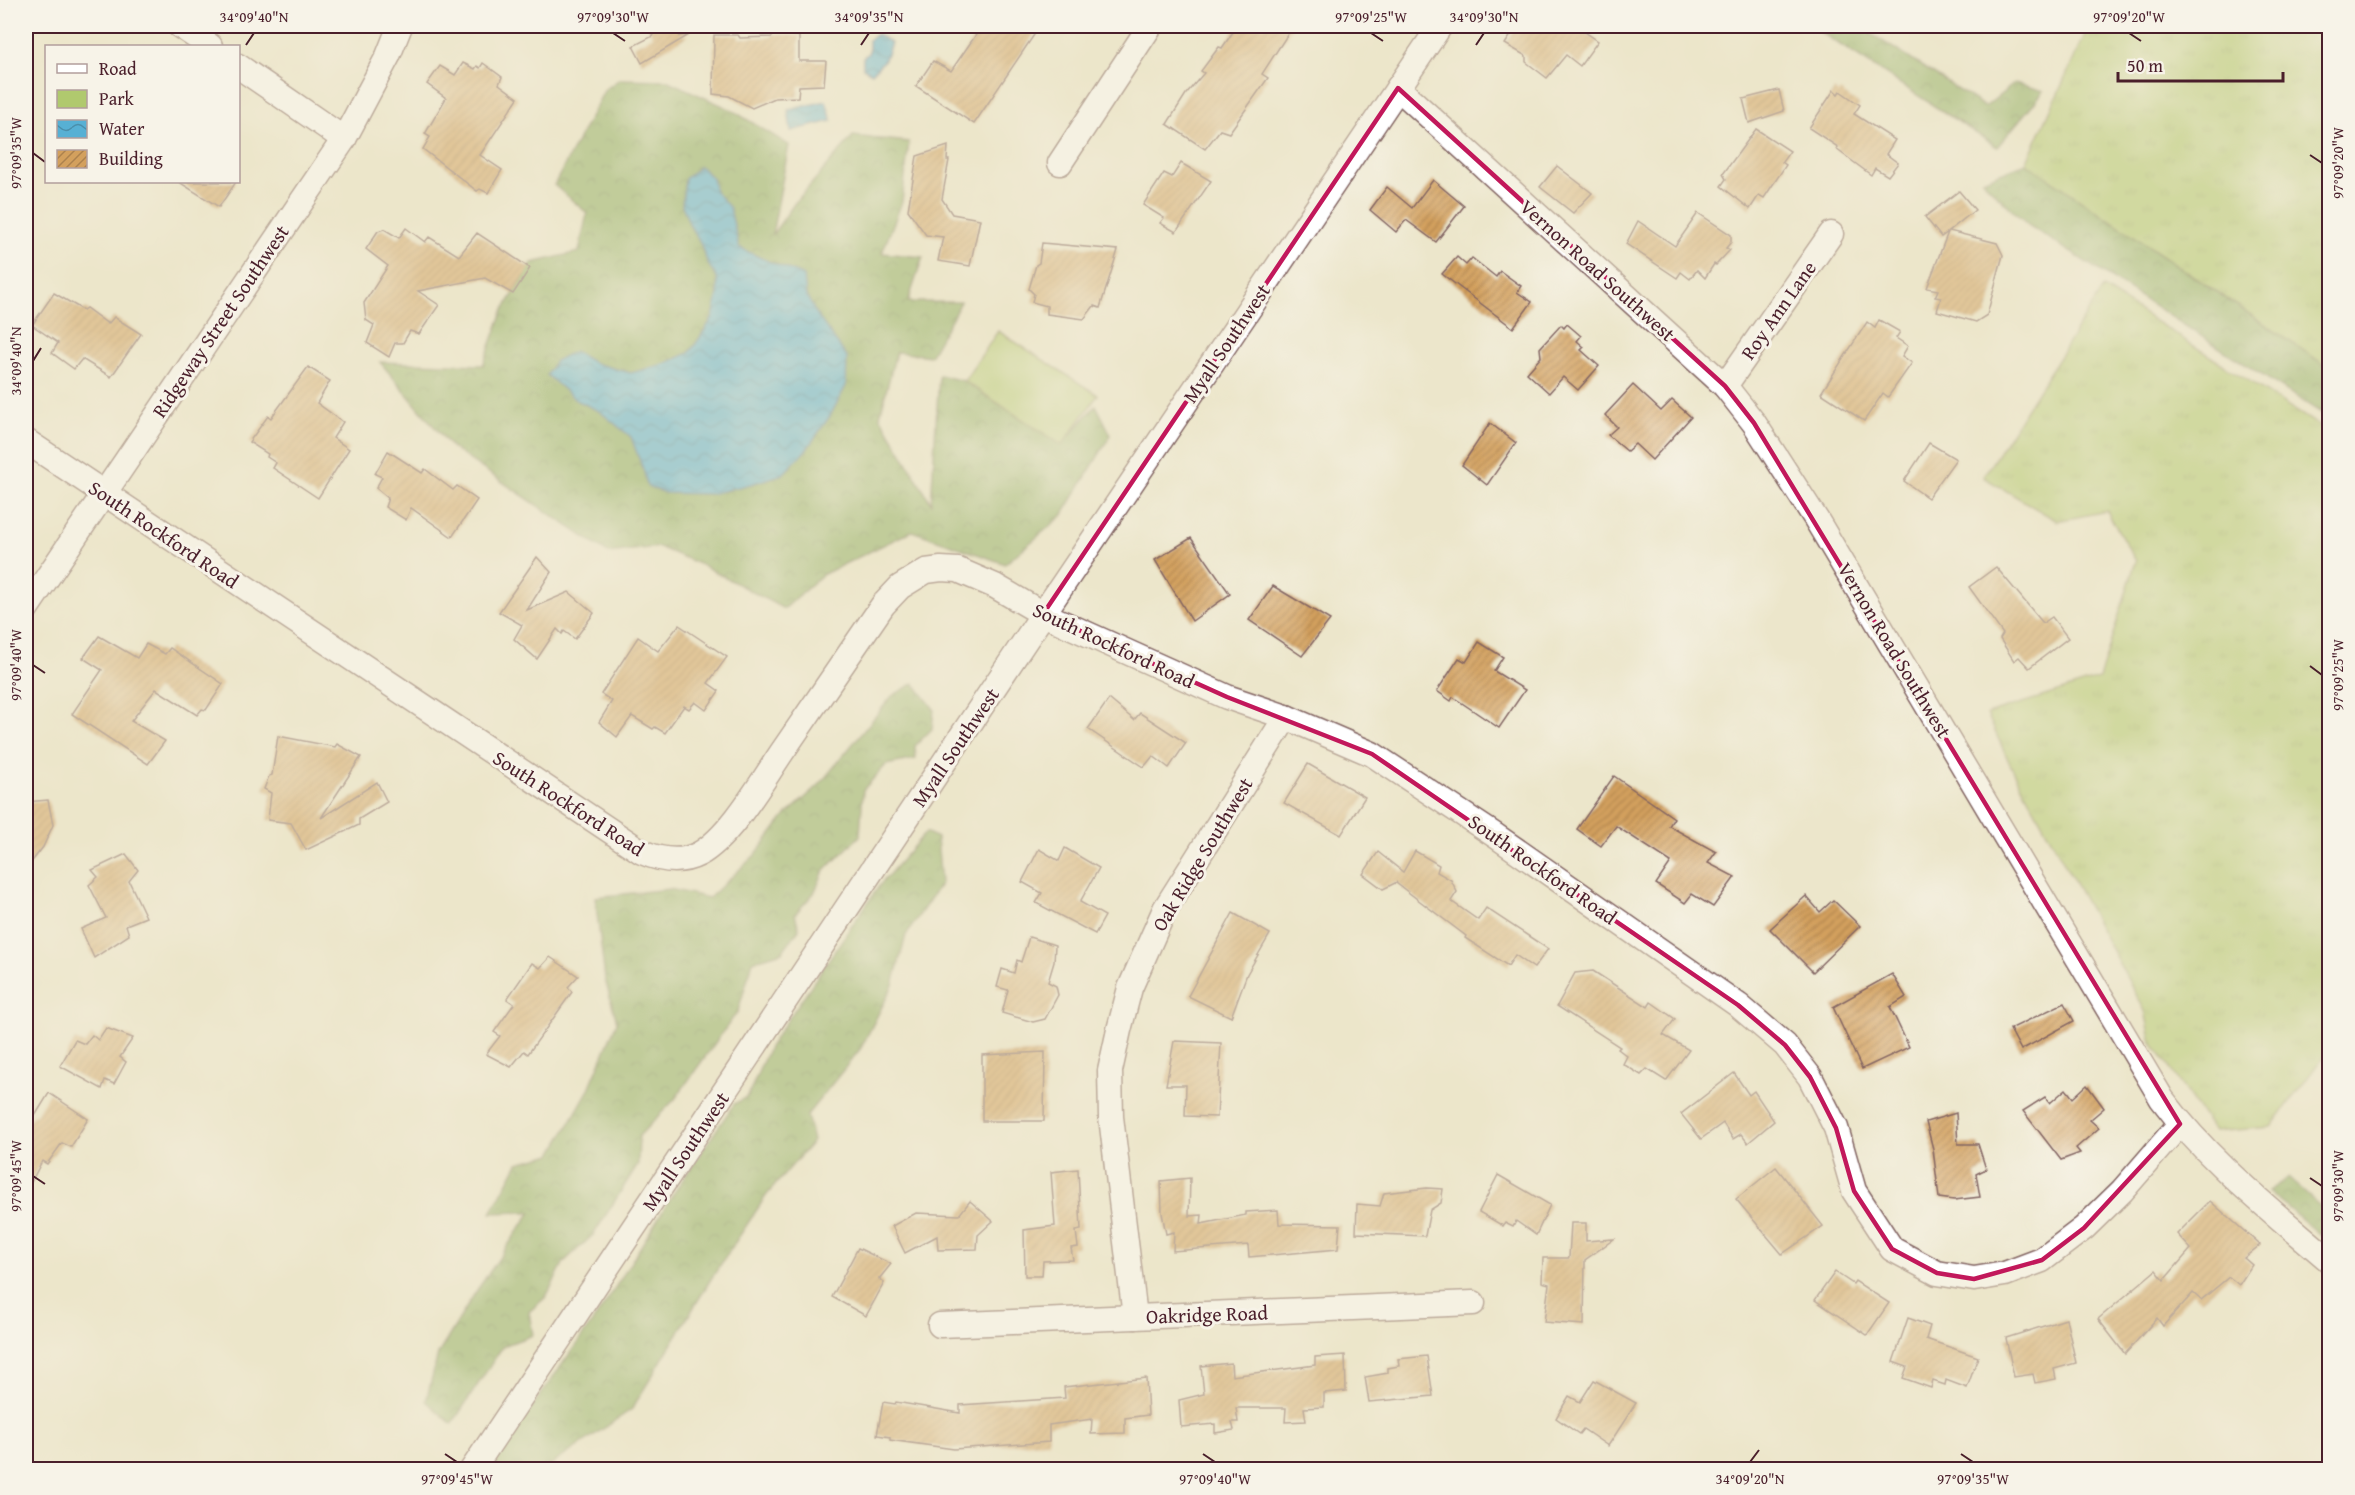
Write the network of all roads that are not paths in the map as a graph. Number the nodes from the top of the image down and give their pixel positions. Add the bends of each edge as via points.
1 (180, 26) edge
2 (400, 26) edge
3 (1150, 26) edge
4 (1440, 26) edge
5 (208, 45) edge
6 (240, 67) edge
7 (1398, 88) junction
8 (344, 139) junction
9 (1060, 163) dead end
10 (1830, 234) dead end
11 (1725, 386) junction
12 (26, 441) edge
13 (103, 493) junction
14 (26, 609) edge
15 (1043, 614) junction
16 (1286, 717) junction
17 (2180, 1124) junction
18 (2330, 1261) edge
19 (1473, 1303) dead end
20 (1135, 1317) junction
21 (940, 1325) dead end
22 (472, 1470) edge

1 - 5 street
2 - 8 street, Ridgeway Street Southwest
3 - 9 street
4 - 7 street, Myall Southwest
6 - 8 street
7 - 11 street, Vernon Road Southwest
7 - 15 street, Myall Southwest
8 - 13 street, Ridgeway Street Southwest
10 - 11 street, Roy Ann Lane
11 - 17 street, Vernon Road Southwest via 1754,423 1816,519
12 - 13 street, South Rockford Road
13 - 14 street, Ridgeway Street Southwest
13 - 15 street, South Rockford Road via 657,859 698,855 726,831 883,605 913,577 941,568 957,570 995,586
15 - 16 street, South Rockford Road via 1227,697
15 - 22 street, Myall Southwest
16 - 17 street, South Rockford Road via 1372,753 1738,1005 1785,1045 1810,1077 1836,1128 1854,1191 1892,1249 1936,1273 1974,1279 2005,1274 2042,1260 2084,1228
16 - 20 street, Oak Ridge Southwest via 1165,909 1130,988 1119,1030 1110,1071 1111,1117
17 - 18 street, Vernon Road Southwest via 2215,1162
19 - 20 street, Oakridge Road
20 - 21 street, Oakridge Road

